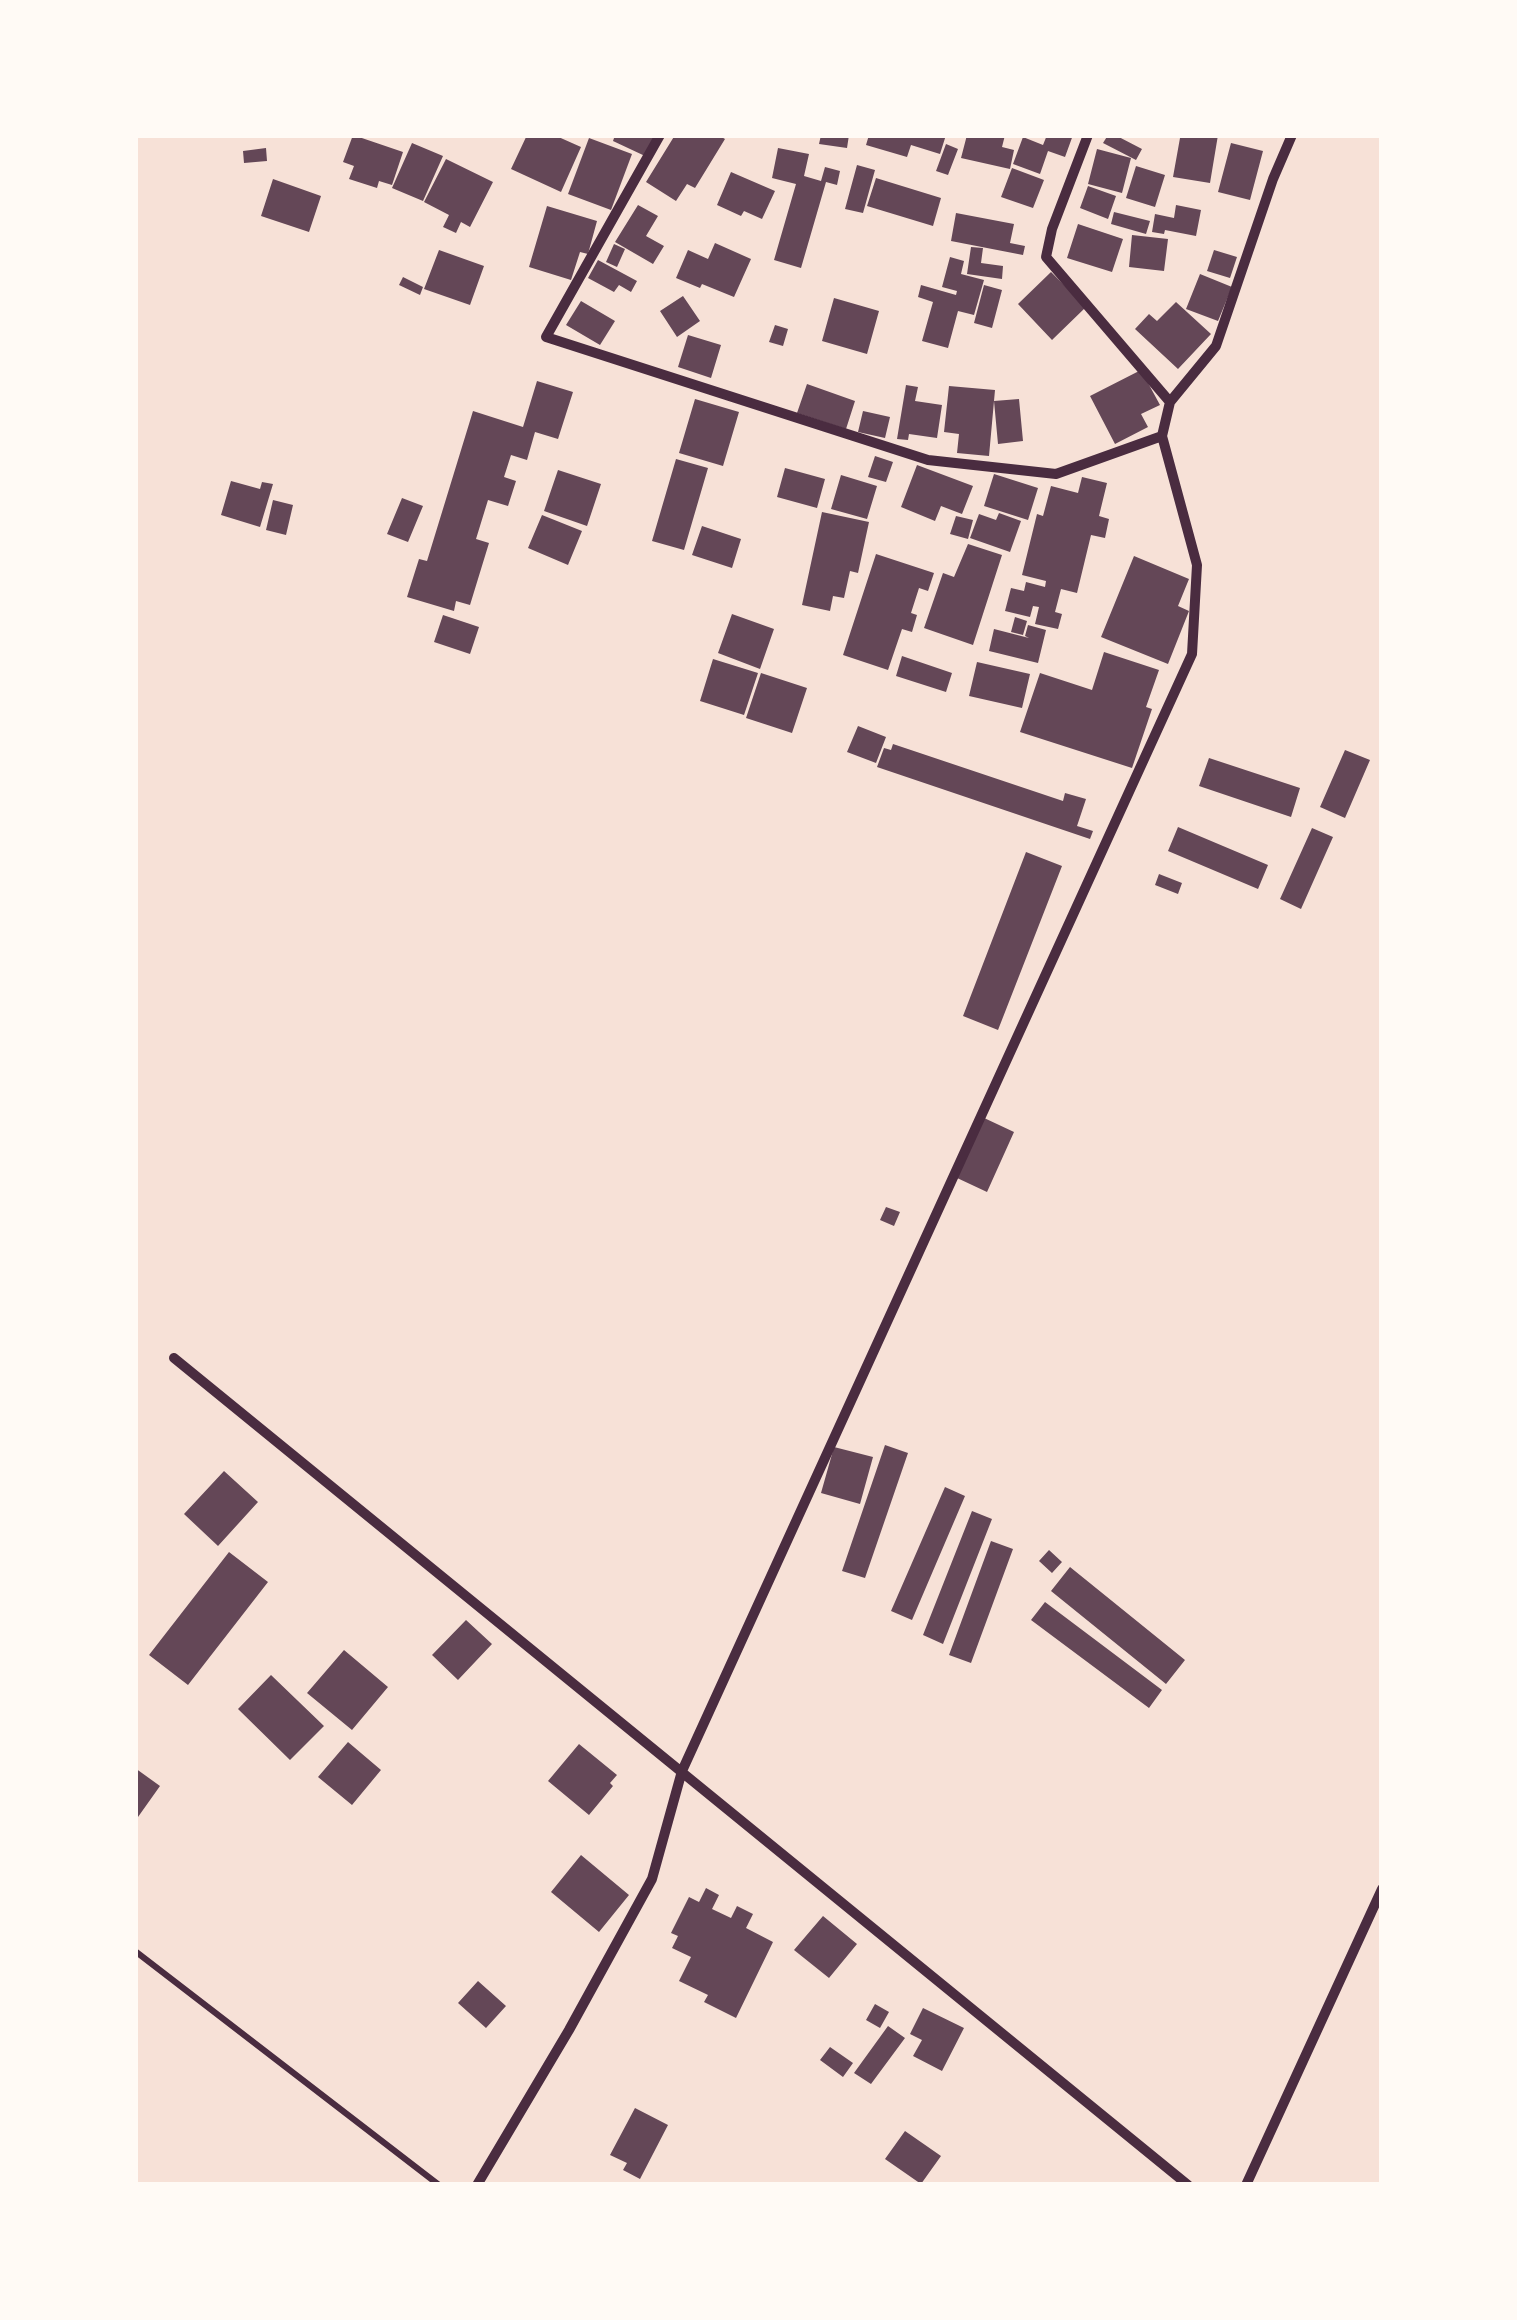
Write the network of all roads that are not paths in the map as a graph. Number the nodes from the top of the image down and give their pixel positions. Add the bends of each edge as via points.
1 (660, 135) edge
2 (1088, 135) edge
3 (1292, 135) edge
4 (1170, 402) junction
5 (1162, 436) junction
6 (174, 1358) dead end
7 (682, 1771) junction
8 (1382, 1889) edge
9 (135, 1951) edge
10 (440, 2185) edge
11 (478, 2185) edge
12 (1188, 2185) edge
13 (1246, 2185) edge

1 - 5 street via 546,336 928,460 1056,474
2 - 4 street via 1046,257
3 - 4 street via 1216,346
4 - 5 street
5 - 7 street via 1197,565 1192,654
6 - 7 street
7 - 11 street via 652,1879
7 - 12 street
8 - 13 street
9 - 10 lane

